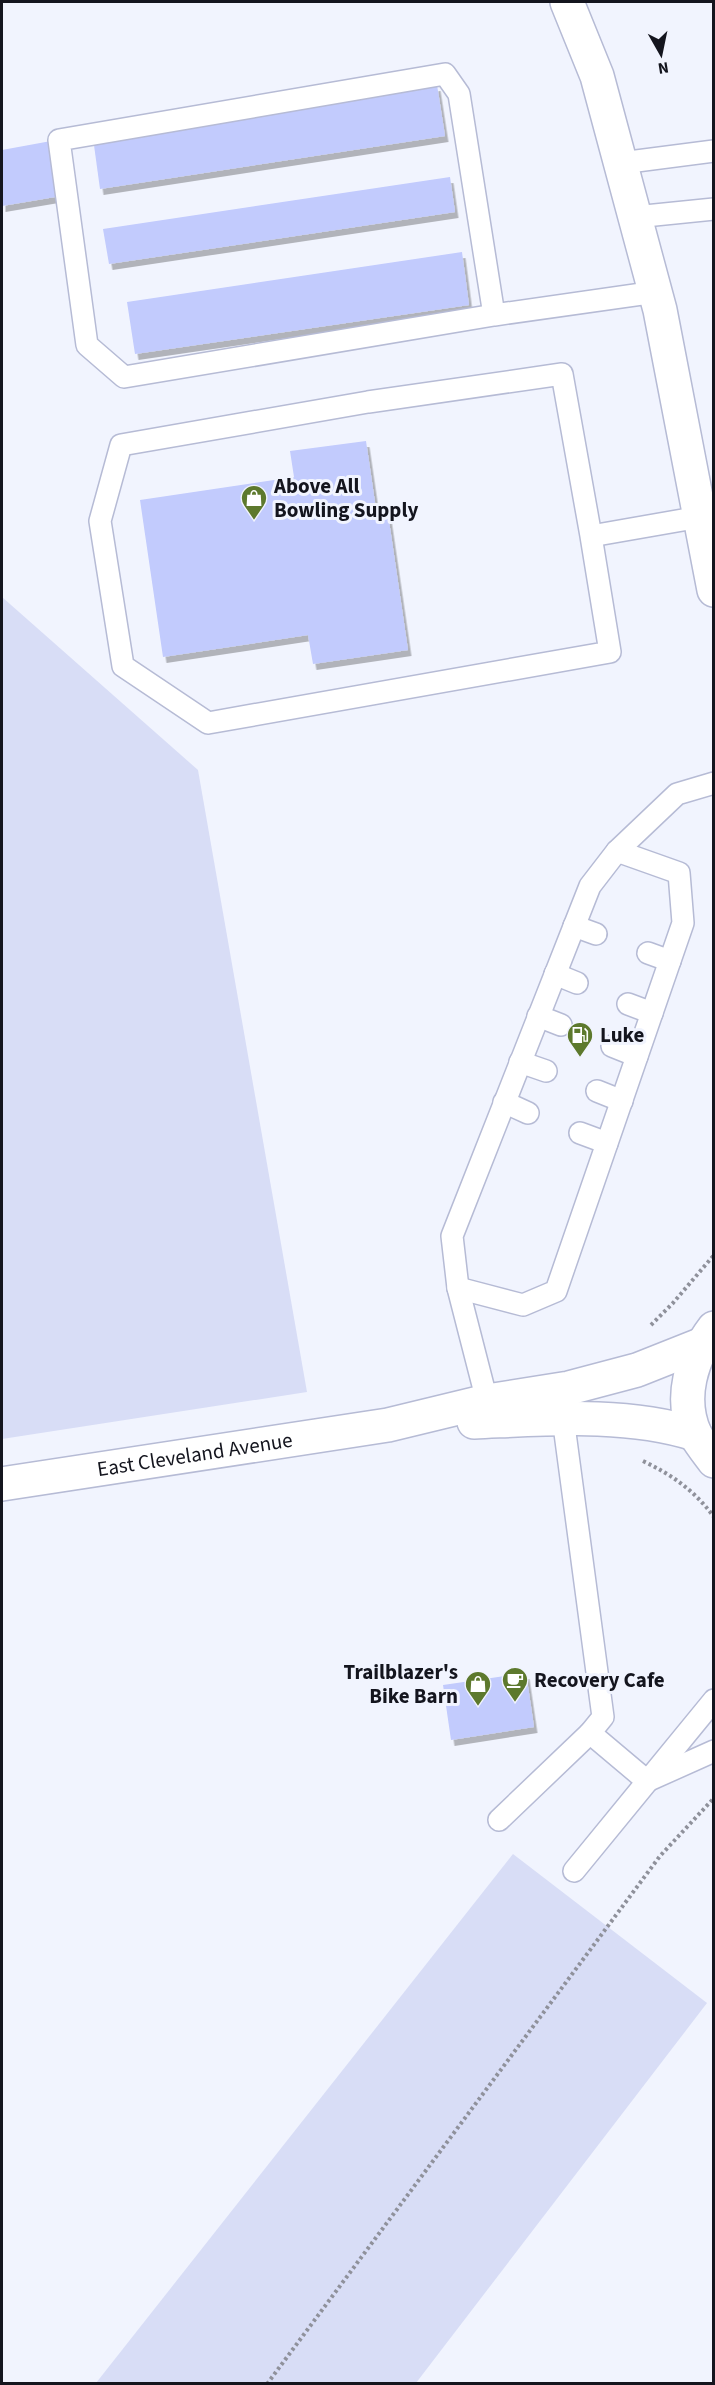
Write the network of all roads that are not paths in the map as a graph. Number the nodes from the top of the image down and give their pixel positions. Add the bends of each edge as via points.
1 (567, 2) edge
2 (714, 151) edge
3 (621, 164) junction
4 (714, 209) edge
5 (635, 217) junction
6 (656, 292) junction
7 (494, 315) junction
8 (700, 517) junction
9 (591, 536) junction
10 (714, 590) edge
11 (714, 783) edge
12 (617, 851) junction
13 (574, 926) junction
14 (596, 933) dead end
15 (648, 953) dead end
16 (670, 961) junction
17 (555, 974) junction
18 (577, 983) dead end
19 (628, 1004) dead end
20 (651, 1013) junction
21 (538, 1016) junction
22 (561, 1025) dead end
23 (612, 1046) dead end
24 (637, 1056) junction
25 (520, 1062) junction
26 (546, 1071) dead end
27 (597, 1091) dead end
28 (622, 1101) junction
29 (504, 1102) junction
30 (528, 1113) dead end
31 (580, 1133) dead end
32 (607, 1143) junction
33 (458, 1288) junction
34 (707, 1337) edge
35 (487, 1401) junction
36 (563, 1418) junction
37 (388, 1425) junction
38 (695, 1434) junction
39 (714, 1461) edge
40 (2, 1484) edge
41 (714, 1700) edge
42 (590, 1733) junction
43 (714, 1751) edge
44 (647, 1781) junction
45 (499, 1820) dead end
46 (574, 1870) dead end

1 - 3 street via 597,76
2 - 3 lane
3 - 5 street
4 - 5 lane
5 - 6 street
6 - 7 lane
6 - 8 street
7 - 7 lane via 124,377 87,345 59,140 445,74 459,94
8 - 9 lane
8 - 10 street
9 - 9 lane via 610,652 208,723 123,666 100,521 121,445 368,402 562,374
11 - 12 lane via 677,794
12 - 13 lane via 590,886
12 - 16 lane via 679,873 683,923
13 - 14 lane
13 - 17 lane
15 - 16 lane
16 - 20 lane
17 - 18 lane
17 - 21 lane
19 - 20 lane
20 - 24 lane
21 - 22 lane
21 - 25 lane
23 - 24 lane
24 - 28 lane
25 - 26 lane
25 - 29 lane
27 - 28 lane
28 - 32 lane
29 - 30 lane
29 - 33 lane via 452,1236
31 - 32 lane
32 - 33 lane via 556,1291 523,1305
33 - 35 lane
34 - 35 street, East Cleveland Avenue via 637,1370 569,1388
34 - 38 street via 690,1374 688,1404
35 - 37 street, East Cleveland Avenue
36 - 37 street, East Cleveland Avenue
36 - 38 street, East Cleveland Avenue via 667,1425
36 - 42 lane via 603,1716
37 - 40 street, East Cleveland Avenue
38 - 39 street
41 - 44 lane
42 - 44 lane
42 - 45 lane
43 - 44 lane
44 - 46 lane

